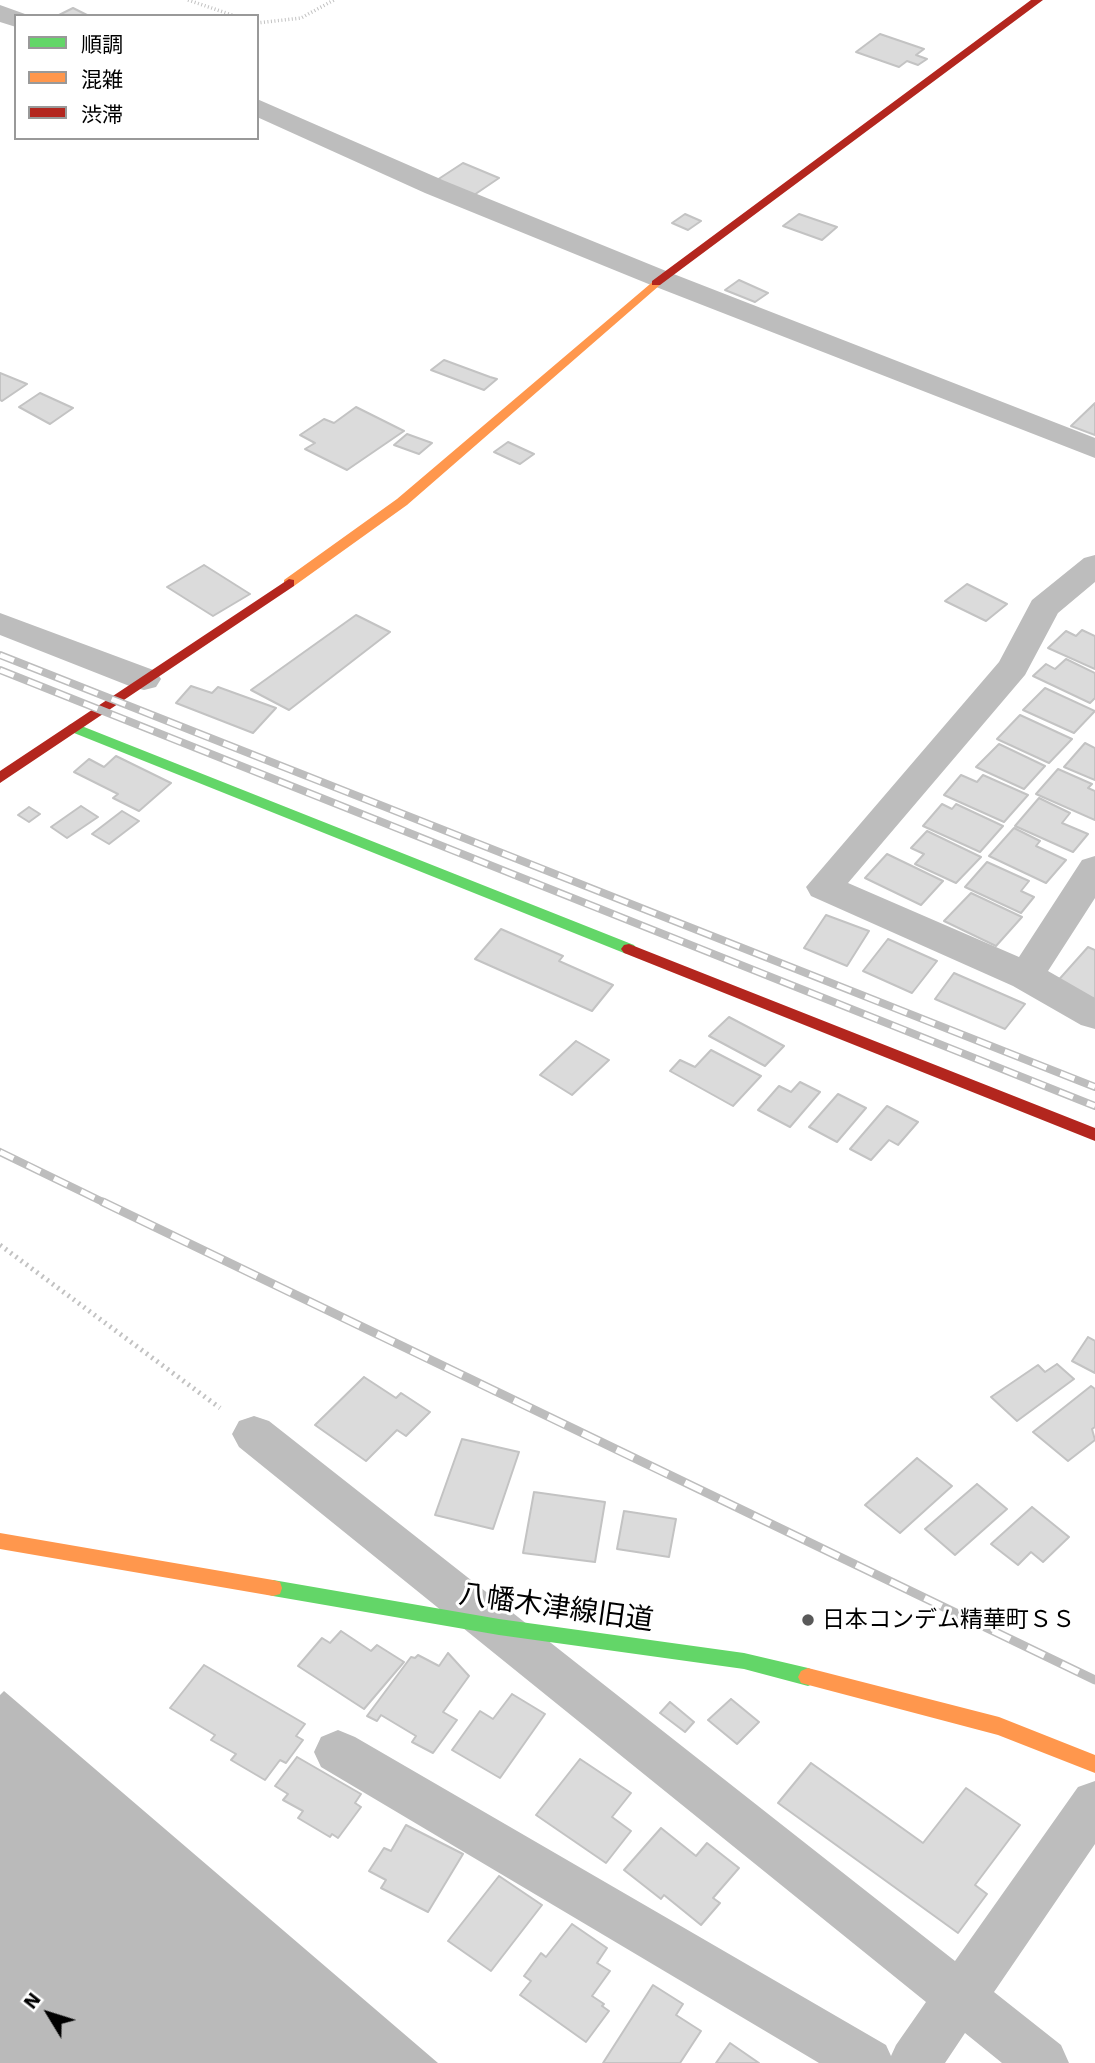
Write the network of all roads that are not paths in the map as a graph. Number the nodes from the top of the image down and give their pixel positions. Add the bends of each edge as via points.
1 (1038, 0) edge
2 (259, 108) edge
3 (661, 279) junction
4 (1095, 449) edge
5 (1095, 565) edge
6 (0, 623) edge
7 (144, 679) junction
8 (74, 728) junction
9 (0, 778) edge
10 (1095, 869) edge
11 (1026, 976) junction
12 (1095, 1014) edge
13 (1095, 1135) edge
14 (254, 1434) road end
15 (0, 1541) edge
16 (499, 1627) junction
17 (338, 1752) dead end
18 (1095, 1764) edge
19 (1095, 1803) edge
20 (959, 1996) junction
21 (867, 2063) edge
22 (914, 2063) edge
23 (1043, 2063) edge

1 - 3 street
2 - 3 street via 435,187
3 - 4 street
3 - 7 street via 402,502
5 - 11 street via 1044,607 1013,667 824,887
6 - 7 street
7 - 8 street
8 - 9 street
8 - 13 street
10 - 11 street
11 - 12 street
14 - 16 street
15 - 16 street, 八幡木津線旧道
16 - 18 street, 八幡木津線旧道 via 744,1661 999,1726
16 - 20 street
17 - 21 street
19 - 20 street
20 - 22 street
20 - 23 street

